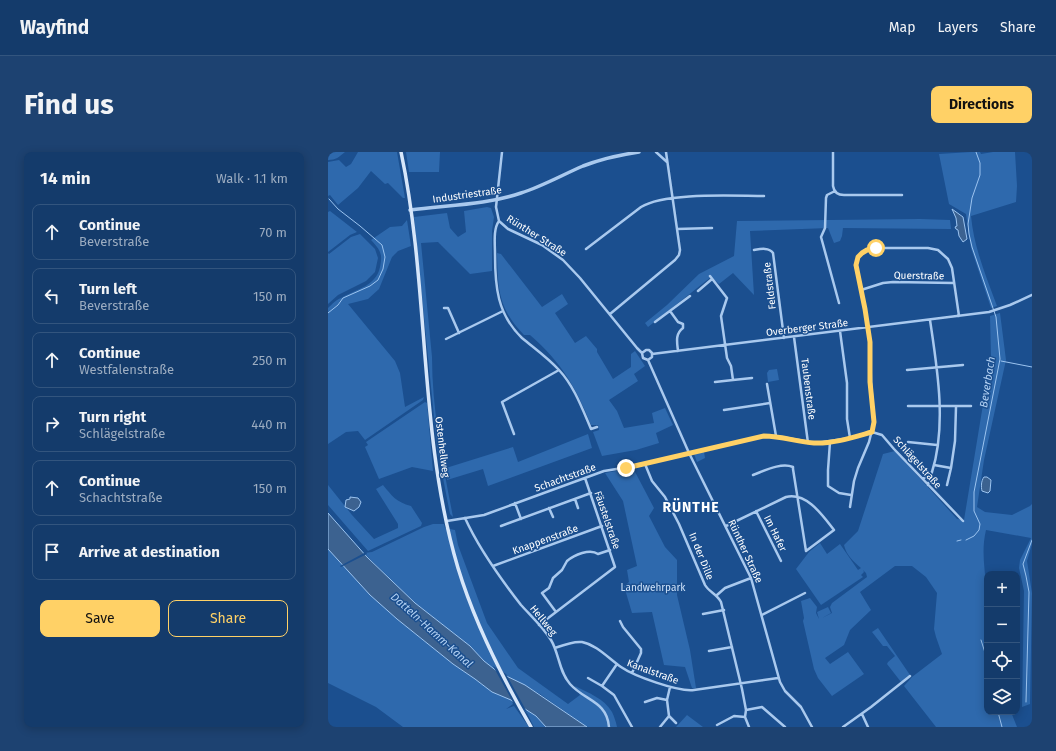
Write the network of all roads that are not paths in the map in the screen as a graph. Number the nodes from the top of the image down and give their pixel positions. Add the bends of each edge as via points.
1 (401, 152) edge
2 (502, 152) edge
3 (639, 152) edge
4 (656, 152) edge
5 (666, 152) edge
6 (833, 152) edge
7 (668, 163) junction
8 (835, 191) junction
9 (902, 195) dead end
10 (764, 196) dead end
11 (673, 199) junction
12 (497, 200) junction
13 (410, 210) junction
14 (499, 221) junction
15 (712, 228) dead end
16 (677, 229) junction
17 (586, 249) dead end
18 (754, 250) dead end
19 (710, 276) dead end
20 (712, 279) junction
21 (954, 283) junction
22 (861, 290) junction
23 (698, 291) dead end
24 (1032, 295) edge
25 (690, 296) dead end
26 (839, 303) dead end
27 (444, 308) dead end
28 (503, 311) junction
29 (670, 311) junction
30 (610, 314) junction
31 (959, 316) junction
32 (930, 320) junction
33 (655, 322) dead end
34 (868, 327) junction
35 (840, 331) junction
36 (459, 333) junction
37 (794, 337) junction
38 (784, 338) junction
39 (446, 339) dead end
40 (726, 345) junction
41 (678, 351) junction
42 (642, 353) junction
43 (652, 354) junction
44 (648, 360) junction
45 (963, 365) dead end
46 (937, 368) junction
47 (559, 370) junction
48 (907, 370) dead end
49 (752, 378) dead end
50 (733, 380) junction
51 (715, 382) dead end
52 (767, 384) dead end
53 (770, 403) junction
54 (908, 406) dead end
55 (971, 406) dead end
56 (939, 407) junction
57 (956, 407) junction
58 (724, 410) dead end
59 (597, 427) dead end
60 (872, 432) junction
61 (514, 434) dead end
62 (776, 436) junction
63 (850, 438) junction
64 (830, 442) junction
65 (908, 442) dead end
66 (808, 443) junction
67 (937, 445) junction
68 (689, 453) junction
69 (645, 464) junction
70 (934, 465) junction
71 (950, 468) junction
72 (932, 472) junction
73 (753, 475) dead end
74 (585, 478) junction
75 (923, 479) junction
76 (947, 485) dead end
77 (928, 486) junction
78 (591, 493) junction
79 (851, 495) junction
80 (797, 496) junction
81 (575, 499) junction
82 (515, 503) junction
83 (850, 507) dead end
84 (550, 508) junction
85 (578, 508) dead end
86 (756, 511) junction
87 (552, 516) dead end
88 (465, 518) junction
89 (521, 519) junction
90 (447, 521) junction
91 (963, 521) dead end
92 (501, 526) dead end
93 (602, 526) junction
94 (726, 526) junction
95 (610, 550) junction
96 (781, 561) dead end
97 (493, 566) junction
98 (751, 578) junction
99 (805, 593) dead end
100 (717, 595) junction
101 (724, 610) junction
102 (556, 612) junction
103 (703, 614) dead end
104 (762, 615) junction
105 (620, 621) dead end
106 (539, 625) junction
107 (732, 646) junction
108 (555, 648) junction
109 (709, 651) dead end
110 (617, 664) junction
111 (632, 673) junction
112 (910, 676) dead end
113 (588, 678) dead end
114 (778, 678) junction
115 (739, 683) junction
116 (602, 686) junction
117 (670, 687) junction
118 (667, 700) junction
119 (645, 702) dead end
120 (746, 710) junction
121 (862, 714) junction
122 (669, 716) junction
123 (745, 717) junction
124 (676, 723) dead end
125 (717, 725) dead end
126 (532, 727) edge
127 (609, 727) edge
128 (632, 727) edge
129 (660, 727) edge
130 (749, 727) edge
131 (785, 727) edge
132 (812, 727) edge
133 (843, 727) edge
134 (868, 727) edge

1 - 13 main road, Ostenhellweg
2 - 12 street, Rünther Straße
3 - 12 street, Industriestraße via 603,159 532,189
4 - 7 street
5 - 7 street
6 - 8 street
7 - 11 street
8 - 9 street via 844,195
8 - 26 street via 826,198 825,228 821,237
10 - 11 street via 695,196
11 - 16 street
11 - 17 street via 644,204
12 - 13 street, Industriestraße
12 - 14 street, Rünther Straße
13 - 90 main road, Ostenhellweg via 435,454
14 - 28 street via 495,234 496,283
14 - 30 street, Rünther Straße via 508,229 542,245 563,260
15 - 16 street
16 - 30 street via 680,250 678,258
18 - 38 street, Feldstraße via 771,250 773,254
19 - 20 street
20 - 23 street
20 - 40 street via 727,298 721,316
21 - 22 street, Querstraße via 893,282
21 - 22 street via 948,259 938,250 876,248 865,251 857,260 856,268
21 - 31 street
22 - 34 street
24 - 31 street, Overberger Straße via 996,310
25 - 29 street
27 - 36 street via 448,308
28 - 36 street
28 - 47 street via 517,332
29 - 33 street
29 - 41 street via 678,322 683,324 676,338
30 - 42 street, Rünther Straße
31 - 32 street, Overberger Straße
32 - 34 street, Overberger Straße
32 - 46 street
34 - 35 street, Overberger Straße
34 - 60 street via 874,416
35 - 37 street, Overberger Straße
35 - 63 street via 848,383 847,419
36 - 39 street
37 - 38 street, Overberger Straße
37 - 66 street, Taubenstraße
38 - 40 street, Overberger Straße
40 - 41 street, Overberger Straße
40 - 50 street
41 - 43 street, Overberger Straße
42 - 43 street via 648,350
42 - 44 street, Rünther Straße via 643,358
43 - 44 street
44 - 68 street, Rünther Straße
45 - 46 street
46 - 48 street
46 - 56 street
47 - 59 street via 579,400 590,429
47 - 61 street via 502,402
49 - 50 street
50 - 51 street
52 - 53 street
53 - 58 street
53 - 62 street
54 - 56 street
55 - 57 street
56 - 57 street
56 - 67 street
57 - 71 street via 955,441
60 - 63 street
60 - 75 street, Schlägelstraße via 886,438
60 - 79 street
62 - 66 street
62 - 68 street via 753,438
63 - 64 street
64 - 66 street
64 - 79 street via 828,486
65 - 67 street
67 - 70 street
68 - 69 street, Schachtstraße
68 - 94 street, Rünther Straße
69 - 74 street, Schachtstraße via 604,471
69 - 100 street, In der Dille via 652,481 680,524 704,585
70 - 71 street
70 - 72 street
71 - 76 street
72 - 75 street
72 - 77 street
73 - 80 street via 779,466 791,466
74 - 78 street, Fäustelstraße
74 - 82 street, Schachtstraße
75 - 77 street, Schlägelstraße
77 - 91 street, Schlägelstraße
78 - 81 street
78 - 93 street, Fäustelstraße
79 - 83 street
80 - 80 street via 806,551 834,530 812,506
80 - 86 street via 786,497
81 - 84 street
81 - 85 street
82 - 88 street, Schachtstraße via 484,515
82 - 89 street
84 - 87 street
84 - 89 street
86 - 94 street
86 - 96 street, Im Hafer
88 - 90 street, Schachtstraße
88 - 97 street, Hellweg
89 - 92 street
90 - 126 main road, Ostenhellweg via 458,567 473,610 500,670
93 - 95 street, Fäustelstraße
93 - 97 street, Knappenstraße
94 - 98 street, Rünther Straße
95 - 102 street, Fäustelstraße via 615,567
95 - 102 street via 598,554 590,551 567,560 562,570 553,578 549,588 542,593
97 - 106 street, Hellweg
98 - 100 street via 724,588
98 - 104 street, Rünther Straße
99 - 104 street
100 - 101 street, In der Dille
101 - 103 street
101 - 107 street, In der Dille
102 - 106 street
104 - 114 street, Rünther Straße
105 - 111 street via 641,653
106 - 108 street, Hellweg
107 - 109 street
107 - 115 street, In der Dille
108 - 110 street, Kanalstraße via 576,642 588,644
108 - 127 street, Hellweg via 567,681 578,692 600,706 607,715
110 - 111 street, Kanalstraße
110 - 116 street
111 - 117 street, Kanalstraße
112 - 121 street
113 - 116 street
114 - 115 street, Kanalstraße
114 - 132 street, Rünther Straße via 783,688 801,707
115 - 117 street, Kanalstraße via 691,690
115 - 120 street, In der Dille
116 - 128 street via 614,695
117 - 118 street
118 - 119 street via 657,698
118 - 122 street
120 - 123 street
120 - 131 street via 762,707
121 - 133 street
121 - 134 street
122 - 124 street
122 - 129 street
123 - 125 street via 734,716
123 - 130 street

